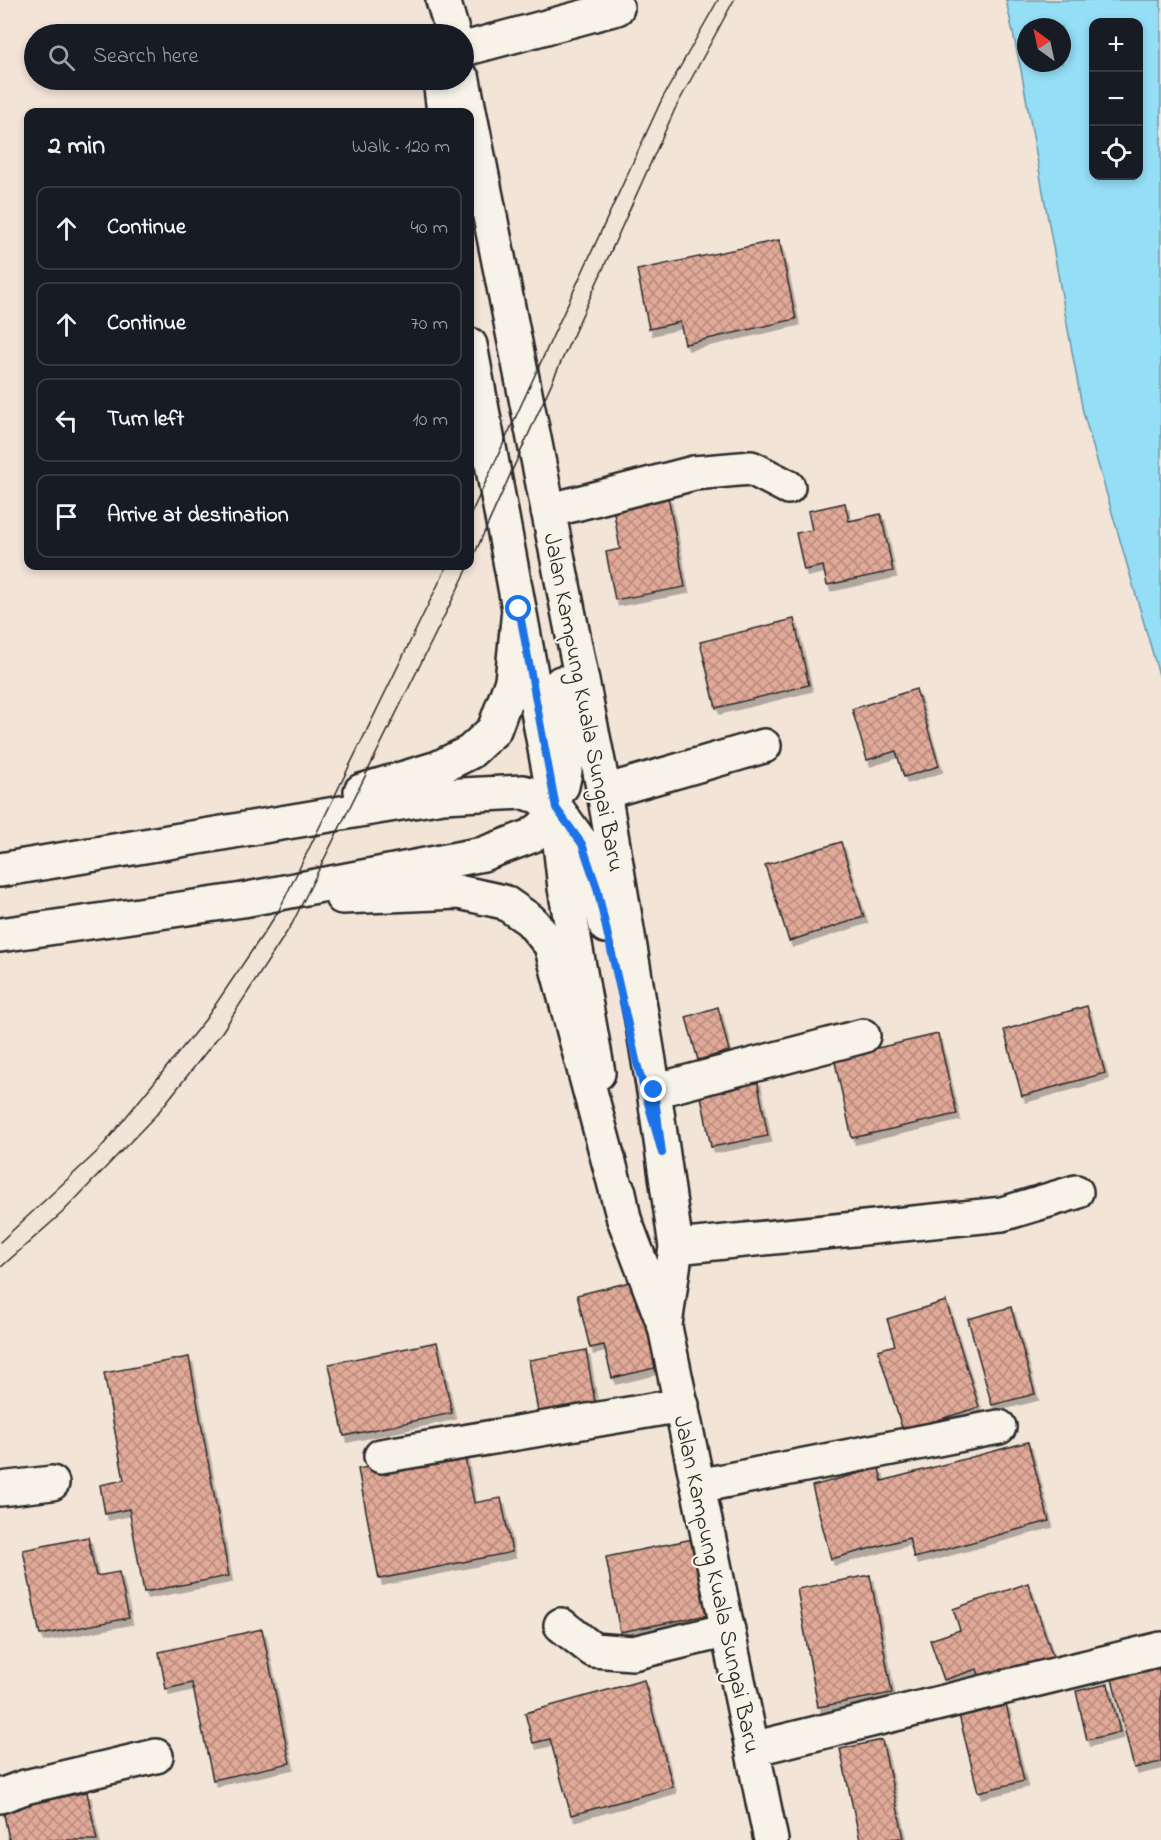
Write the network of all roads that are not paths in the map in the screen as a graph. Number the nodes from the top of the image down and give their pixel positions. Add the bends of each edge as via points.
1 (441, 0) edge
2 (617, 8) dead end
3 (440, 24) edge
4 (449, 24) edge
5 (474, 46) edge
6 (441, 90) edge
7 (465, 90) edge
8 (444, 108) edge
9 (469, 108) edge
10 (474, 135) edge
11 (474, 367) edge
12 (537, 449) junction
13 (788, 487) dead end
14 (548, 511) junction
15 (519, 609) junction
16 (764, 746) dead end
17 (604, 792) junction
18 (556, 808) junction
19 (212, 833) junction
20 (0, 870) edge
21 (243, 900) junction
22 (0, 934) edge
23 (863, 1036) dead end
24 (654, 1090) junction
25 (662, 1153) junction
26 (1076, 1192) dead end
27 (624, 1219) junction
28 (676, 1247) junction
29 (665, 1327) junction
30 (682, 1405) junction
31 (999, 1427) dead end
32 (381, 1456) dead end
33 (52, 1483) dead end
34 (698, 1486) junction
35 (0, 1489) edge
36 (561, 1624) dead end
37 (728, 1630) junction
38 (1161, 1649) edge
39 (752, 1749) junction
40 (156, 1756) dead end
41 (0, 1796) edge
42 (771, 1840) edge

1 - 3 street
1 - 4 street
2 - 5 street
6 - 8 street
7 - 9 street, Jalan Kampung Kuala Sungai Baru
10 - 12 street, Jalan Kampung Kuala Sungai Baru
11 - 15 street, Jalan Kampung Kuala Sungai Baru
12 - 14 street, Jalan Kampung Kuala Sungai Baru
12 - 18 street via 532,521 567,719 567,763
13 - 14 street via 751,468 706,472
14 - 17 street, Jalan Kampung Kuala Sungai Baru
15 - 18 street, Jalan Kampung Kuala Sungai Baru
15 - 19 street via 512,681 494,730 470,752 438,768
16 - 17 street
17 - 24 street, Jalan Kampung Kuala Sungai Baru
18 - 19 street via 523,792 443,796
18 - 21 street via 543,828 531,836 483,854
18 - 25 street via 582,844 597,888 636,1060
18 - 27 street, Jalan Kampung Kuala Sungai Baru via 565,888
19 - 20 street
21 - 22 street
21 - 27 street via 458,892 504,902 530,920 551,945
23 - 24 street
24 - 25 street, Jalan Kampung Kuala Sungai Baru
25 - 28 street, Jalan Kampung Kuala Sungai Baru
26 - 28 street via 1002,1214
27 - 29 street, Jalan Kampung Kuala Sungai Baru
28 - 29 street, Jalan Kampung Kuala Sungai Baru
29 - 30 street, Jalan Kampung Kuala Sungai Baru
30 - 32 street
30 - 34 street, Jalan Kampung Kuala Sungai Baru
31 - 34 street
33 - 35 street
34 - 37 street, Jalan Kampung Kuala Sungai Baru
36 - 37 street via 593,1650 633,1653
37 - 39 street, Jalan Kampung Kuala Sungai Baru
38 - 39 street
39 - 42 street, Jalan Kampung Kuala Sungai Baru
40 - 41 street

